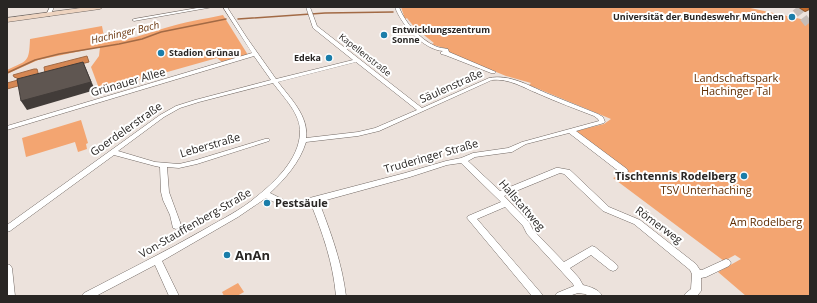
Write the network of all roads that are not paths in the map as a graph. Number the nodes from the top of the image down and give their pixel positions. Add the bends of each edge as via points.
1 (52, 7) edge
2 (98, 7) edge
3 (210, 7) edge
4 (225, 7) edge
5 (308, 7) edge
6 (397, 7) edge
7 (48, 15) junction
8 (7, 20) edge
9 (134, 20) dead end
10 (256, 54) junction
11 (358, 60) junction
12 (493, 72) dead end
13 (274, 81) junction
14 (421, 110) junction
15 (602, 120) joint
16 (7, 128) edge
17 (570, 130) junction
18 (267, 140) dead end
19 (303, 140) junction
20 (112, 152) junction
21 (463, 160) junction
22 (164, 166) junction
23 (624, 171) dead end
24 (265, 194) junction
25 (499, 195) junction
26 (314, 200) junction
27 (506, 203) junction
28 (176, 226) dead end
29 (7, 228) edge
30 (157, 259) junction
31 (726, 263) dead end
32 (563, 267) junction
33 (613, 267) dead end
34 (7, 268) edge
35 (697, 273) junction
36 (580, 289) junction
37 (696, 294) edge
38 (10, 296) edge
39 (87, 296) edge
40 (174, 296) edge
41 (341, 296) edge
42 (538, 296) edge
43 (560, 296) edge
44 (597, 296) edge

1 - 7 street
2 - 7 main road
3 - 9 street
4 - 10 street
5 - 11 street, Kapellenstraße via 315,27
6 - 12 street via 398,13 409,28 439,52
7 - 8 main road
10 - 13 street
10 - 16 street, Grünauer Allee
11 - 13 street, Goerdelerstraße
11 - 14 street, Kapellenstraße
13 - 19 street via 299,116
13 - 20 street, Goerdelerstraße via 178,107
14 - 15 street, Säulenstraße via 494,78 524,85 596,115
14 - 19 street, Säulenstraße via 367,133
15 - 17 street, Truderinger Straße via 599,124
17 - 21 street, Truderinger Straße via 520,144 510,150 473,155
17 - 23 street
18 - 22 street, Leberstraße via 197,162
19 - 24 street, Von-Stauffenberg-Straße via 292,164
20 - 22 street, Leberstraße
20 - 29 street, Goerdelerstraße
21 - 25 street, Hallstattweg
21 - 26 street, Truderinger Straße
22 - 28 street via 166,199 176,217
24 - 26 street, Truderinger Straße via 285,204
24 - 30 street, Von-Stauffenberg-Straße via 234,216
25 - 27 street, Hallstattweg
25 - 35 street, Römerweg via 559,170 567,172 603,206 637,222
26 - 41 street via 335,253
27 - 32 street, Hallstattweg
27 - 42 street via 471,218
30 - 39 street, Von-Stauffenberg-Straße
30 - 40 street
31 - 35 street via 703,274
32 - 33 street via 592,250
32 - 36 street, Hallstattweg
34 - 38 street
35 - 37 street
36 - 43 street via 573,289
36 - 44 street

